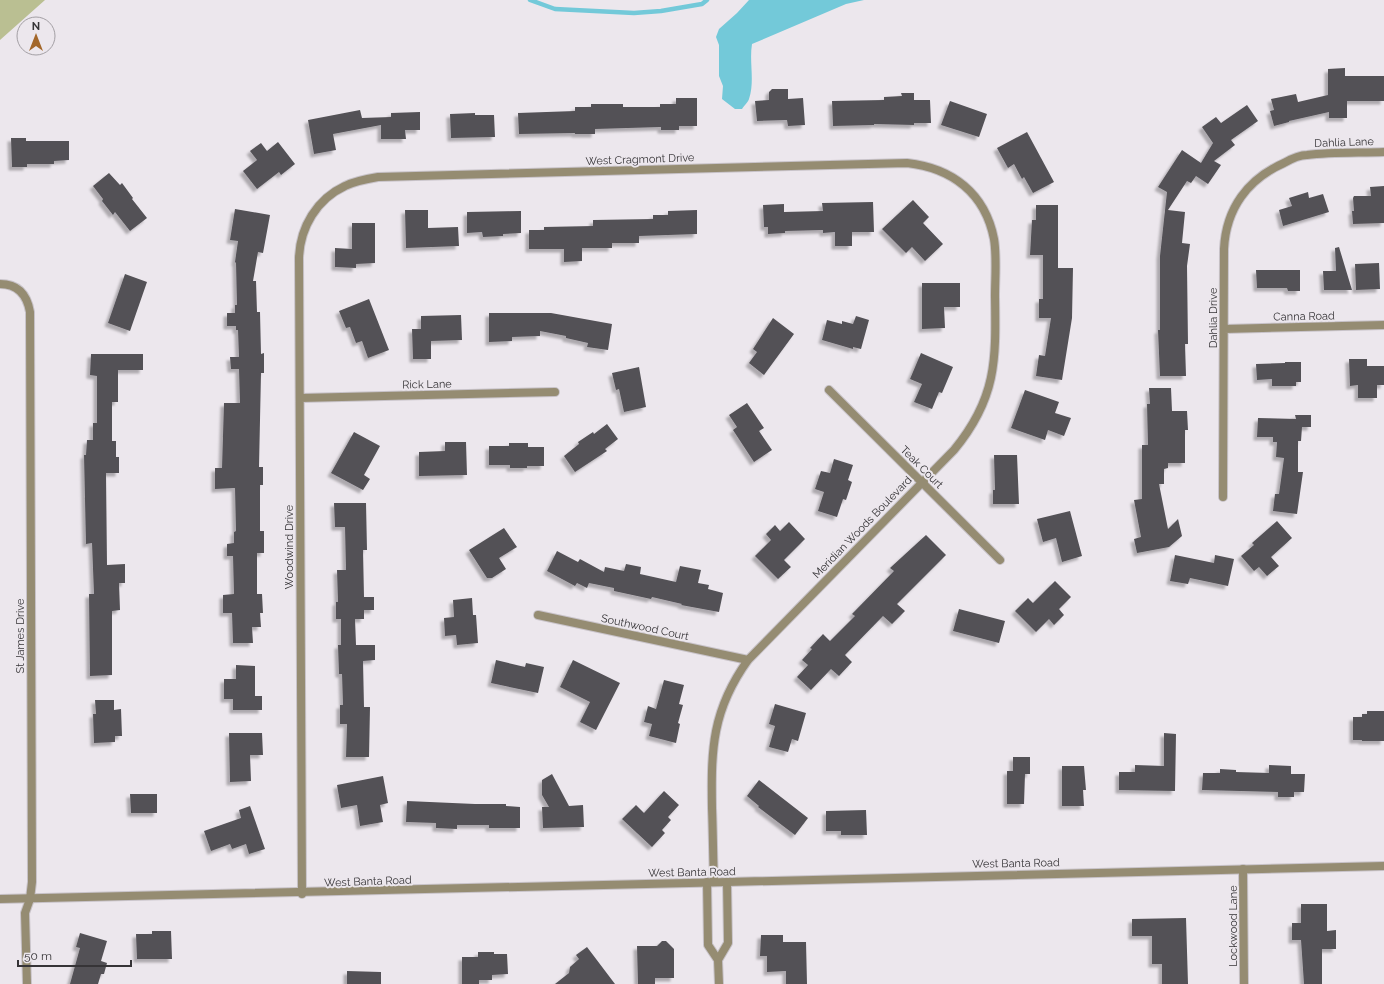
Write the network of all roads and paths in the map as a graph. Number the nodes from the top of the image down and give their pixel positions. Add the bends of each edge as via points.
1 (1384, 152) edge
2 (1282, 163) joint
3 (964, 185) joint
4 (319, 205) joint
5 (0, 284) edge
6 (1384, 325) edge
7 (1224, 329) junction
8 (829, 390) dead end
9 (555, 392) dead end
10 (300, 398) junction
11 (922, 482) junction
12 (1223, 497) dead end
13 (1000, 560) dead end
14 (538, 615) dead end
15 (748, 660) junction
16 (1384, 866) edge
17 (1243, 869) junction
18 (710, 882) junction
19 (727, 882) junction
20 (302, 894) junction
21 (30, 899) junction
22 (0, 900) edge
23 (718, 960) junction
24 (27, 984) edge
25 (719, 984) edge
26 (1244, 984) edge

1 - 2 street, Dahlia Lane via 1315,153
2 - 7 street, Dahlia Drive via 1265,172 1250,186 1237,202 1229,222 1224,249
3 - 4 street, West Cragmont Drive via 943,171 907,163 378,177 346,185
3 - 11 street, Meridian Woods Boulevard via 984,210 994,240 996,348 986,396 974,422 954,450
4 - 10 street, Woodwind Drive via 306,225 299,252
5 - 21 street, St James Drive via 20,290 30,312
6 - 7 street, Canna Road
7 - 12 street, Dahlia Drive
8 - 11 street, Teak Court
9 - 10 street, Rick Lane
10 - 20 street, Woodwind Drive
11 - 13 street, Teak Court
11 - 15 street, Meridian Woods Boulevard
14 - 15 street, Southwood Court
15 - 18 street, Meridian Woods Boulevard via 726,697 714,738 711,773
16 - 17 street, West Banta Road
17 - 19 street, West Banta Road
17 - 26 street, Lockwood Lane
18 - 19 street, West Banta Road
18 - 20 street, West Banta Road
18 - 23 street, Meridian Woods Boulevard via 708,945
19 - 23 street via 728,943
20 - 21 street, West Banta Road
21 - 22 street, West Banta Road
21 - 24 street, St James Drive via 25,912
23 - 25 street

